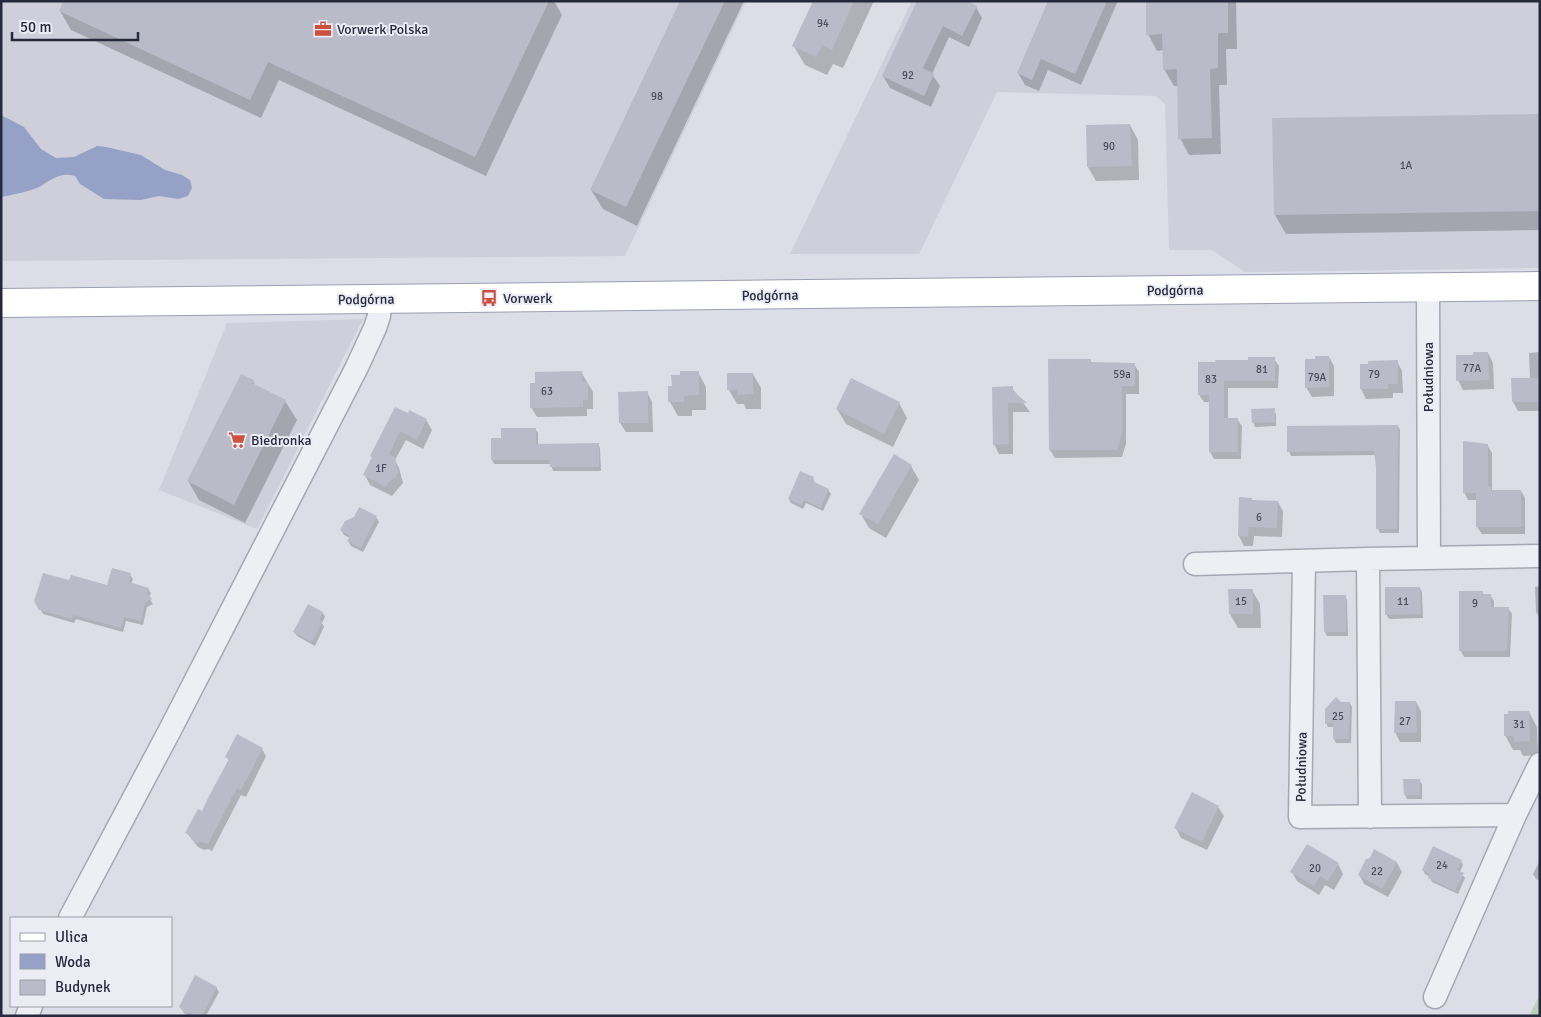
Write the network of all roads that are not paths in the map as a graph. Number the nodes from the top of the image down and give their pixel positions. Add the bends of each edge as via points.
1 (1540, 286) edge
2 (1428, 288) junction
3 (380, 299) junction
4 (1, 303) edge
5 (1540, 556) edge
6 (1430, 557) junction
7 (1368, 559) junction
8 (1304, 561) junction
9 (1196, 564) dead end
10 (1540, 764) edge
11 (1515, 815) junction
12 (1370, 817) junction
13 (71, 917) edge
14 (1435, 997) dead end

1 - 2 main road, Podgórna
2 - 3 main road, Podgórna
2 - 6 street, Południowa
3 - 4 main road, Podgórna
3 - 13 street via 375,328 353,375
5 - 6 street
6 - 7 street
7 - 8 street
7 - 12 street
8 - 9 street
8 - 12 street, Południowa via 1300,818
10 - 11 street
11 - 12 street, Południowa
11 - 14 street

